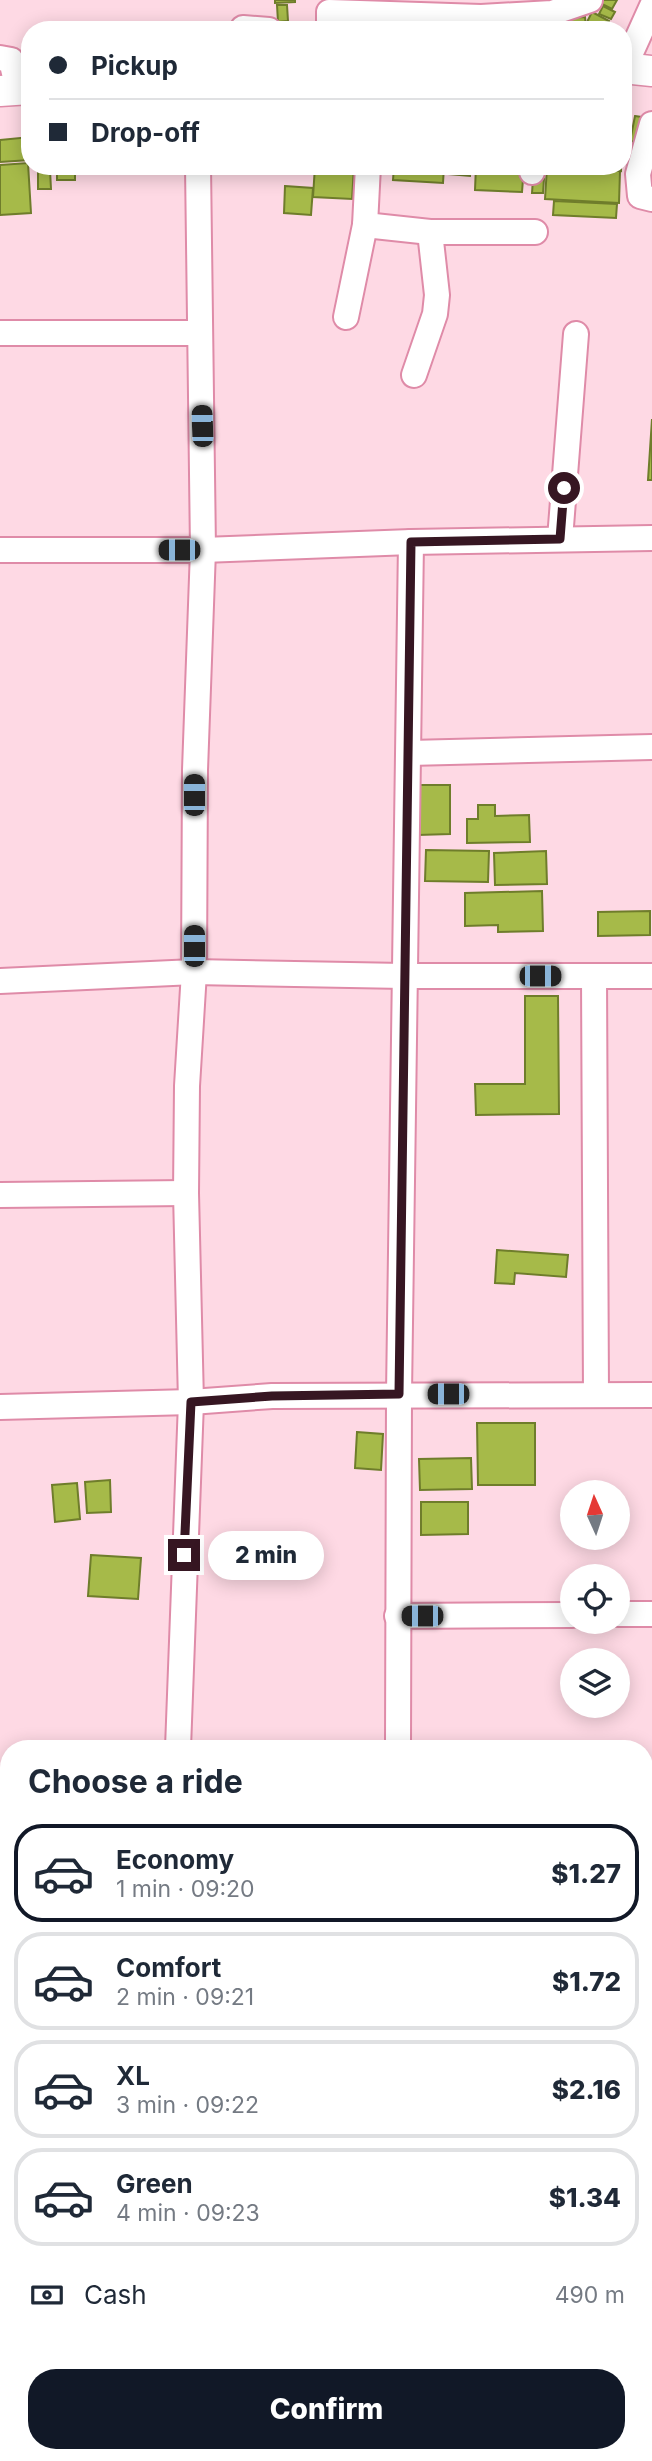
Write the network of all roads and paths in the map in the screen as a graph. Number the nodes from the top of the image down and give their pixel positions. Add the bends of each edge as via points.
1 (590, 0) edge
2 (652, 6) edge
3 (329, 14) edge
4 (0, 58) edge
5 (633, 69) edge
6 (16, 90) edge
7 (652, 124) edge
8 (198, 175) edge
9 (368, 175) edge
10 (652, 199) edge
11 (365, 225) junction
12 (430, 232) junction
13 (535, 232) dead end
14 (346, 317) dead end
15 (199, 333) junction
16 (0, 334) edge
17 (576, 334) dead end
18 (414, 375) dead end
19 (652, 538) edge
20 (560, 539) junction
21 (411, 542) junction
22 (0, 550) edge
23 (202, 550) junction
24 (652, 747) edge
25 (409, 753) junction
26 (194, 971) junction
27 (404, 976) junction
28 (594, 976) junction
29 (652, 976) edge
30 (0, 981) edge
31 (186, 1193) junction
32 (0, 1195) edge
33 (399, 1394) junction
34 (596, 1395) junction
35 (652, 1395) edge
36 (191, 1402) junction
37 (0, 1407) edge
38 (630, 1614) edge
39 (652, 1614) edge
40 (560, 1615) edge
41 (397, 1616) junction
42 (178, 1740) edge
43 (398, 1740) edge

1 - 3 street via 552,13 481,17
2 - 5 street
4 - 6 street via 11,60
7 - 10 street via 638,174 640,196
8 - 15 street
9 - 11 street
11 - 12 street
11 - 14 street
12 - 13 street
12 - 18 street via 438,295
15 - 16 street
15 - 23 street
17 - 20 street
19 - 20 street
20 - 21 street
21 - 23 street
21 - 25 street
22 - 23 street
23 - 26 street
24 - 25 street
25 - 27 street
26 - 27 street
26 - 30 street
26 - 31 street
27 - 28 street
27 - 33 street
28 - 29 street
28 - 34 street
31 - 32 street
31 - 36 street
33 - 34 street
33 - 36 street
33 - 41 street
34 - 35 street
36 - 37 street
36 - 42 street
38 - 39 street
40 - 41 street
41 - 43 street

